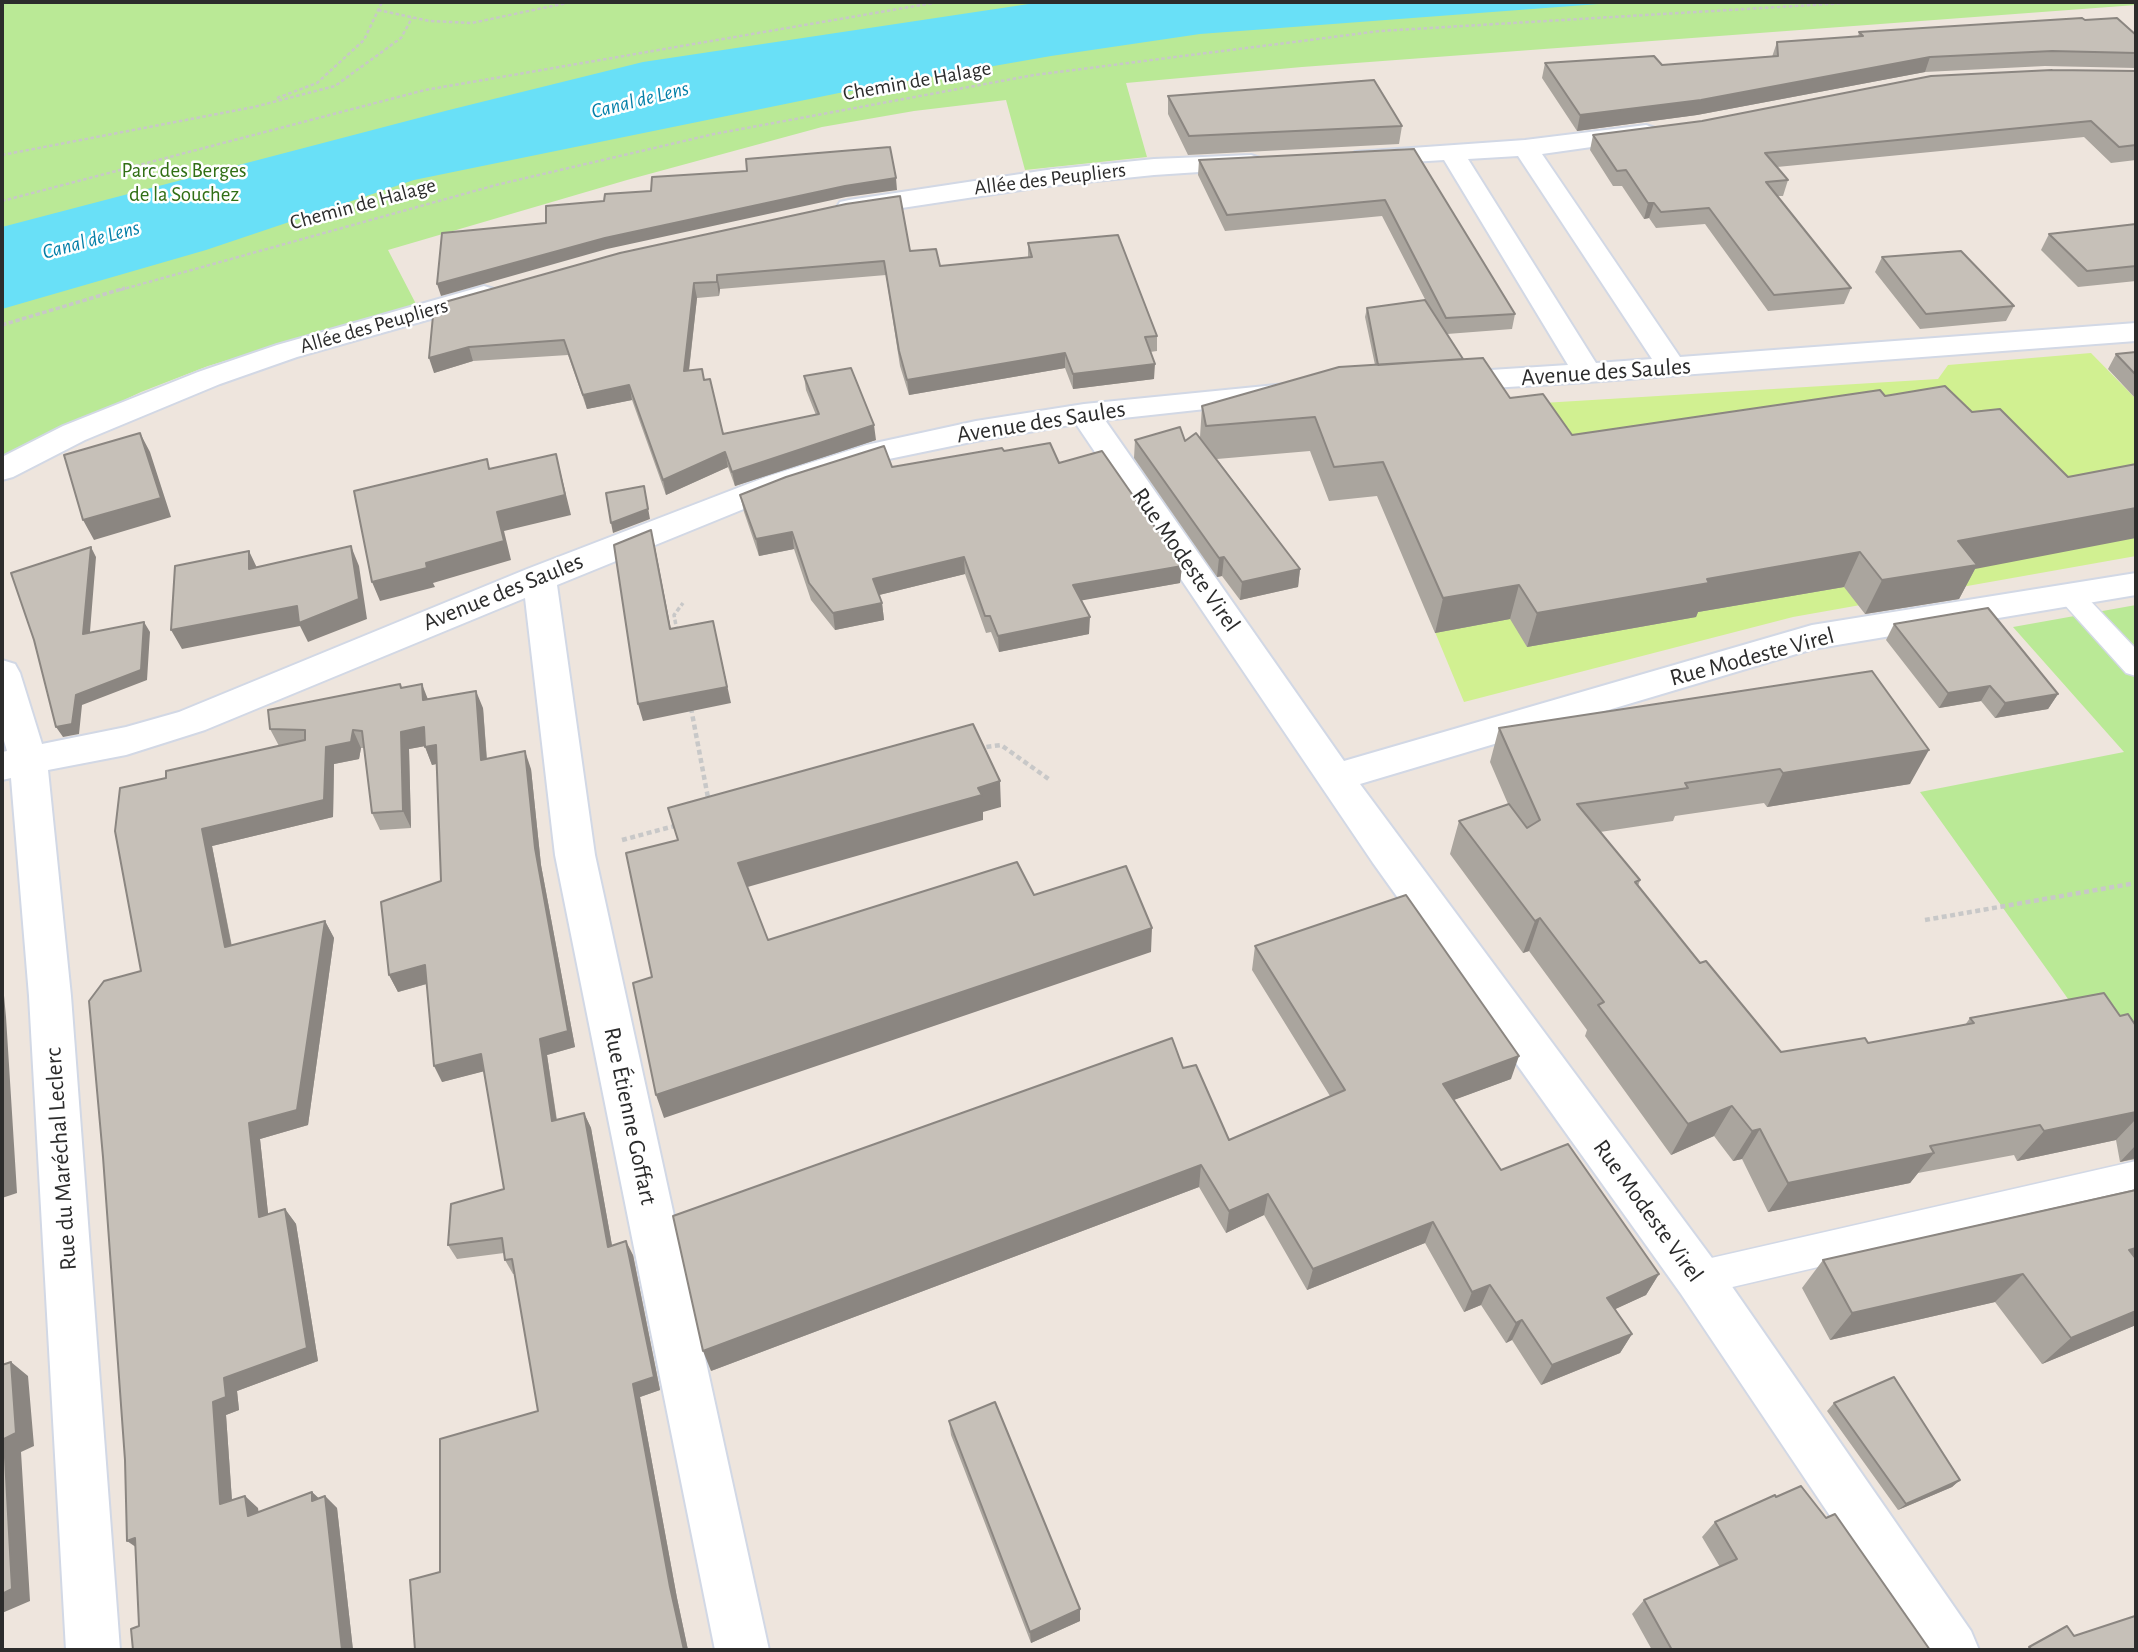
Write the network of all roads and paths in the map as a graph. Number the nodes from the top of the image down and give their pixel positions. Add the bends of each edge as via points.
1 (382, 2) edge
2 (572, 2) edge
3 (939, 2) edge
4 (1861, 2) edge
5 (378, 10) junction
6 (412, 18) junction
7 (254, 107) junction
8 (1670, 130) edge
9 (1525, 148) junction
10 (1452, 153) junction
11 (2, 155) edge
12 (1344, 158) edge
13 (1276, 161) edge
14 (2, 201) edge
15 (821, 213) edge
16 (512, 287) edge
17 (2, 325) edge
18 (2136, 332) edge
19 (1672, 368) junction
20 (1588, 373) junction
21 (1414, 384) edge
22 (1318, 390) edge
23 (1084, 413) junction
24 (2, 470) edge
25 (539, 577) junction
26 (2136, 584) edge
27 (2072, 597) junction
28 (683, 603) dead end
29 (679, 642) edge
30 (2136, 666) edge
31 (2, 673) edge
32 (689, 695) edge
33 (974, 749) edge
34 (15, 764) edge
35 (1336, 777) junction
36 (1050, 780) dead end
37 (712, 816) edge
38 (686, 823) edge
39 (575, 855) junction
40 (2136, 883) edge
41 (1925, 920) dead end
42 (2136, 1177) edge
43 (1698, 1278) junction
44 (93, 1650) edge
45 (742, 1650) edge
46 (1952, 1650) edge

1 - 5 path
2 - 6 path via 472,23
3 - 14 path via 425,90
4 - 17 path, Chemin de Halage via 1380,31 1034,75 714,134 496,185
5 - 6 path
5 - 7 path via 364,40 317,83
6 - 7 path via 401,38 335,86
7 - 11 path
8 - 9 street
9 - 10 street
9 - 19 street
10 - 12 street
10 - 20 street
13 - 15 street, Allée des Peupliers via 1047,178
16 - 24 street, Allée des Peupliers via 209,378 74,433
18 - 19 street, Avenue des Saules
19 - 20 street, Avenue des Saules
20 - 21 street, Avenue des Saules
22 - 23 street, Avenue des Saules
23 - 25 street, Avenue des Saules via 877,452 778,484
23 - 35 street, Rue Modeste Virel
25 - 34 street, Avenue des Saules via 192,721 126,741
25 - 39 street, Rue Étienne Goffart
26 - 27 street, Rue Modeste Virel
27 - 30 lane
27 - 35 street, Rue Modeste Virel via 1812,637
28 - 29 path via 674,615
31 - 34 street, Rue du Maréchal Leclerc
32 - 37 path
33 - 36 path via 1001,745
34 - 44 street, Rue du Maréchal Leclerc via 50,996
35 - 43 street, Rue Modeste Virel
38 - 39 path
39 - 45 street, Rue Étienne Goffart
40 - 41 path
42 - 43 lane
43 - 46 street, Rue Modeste Virel

